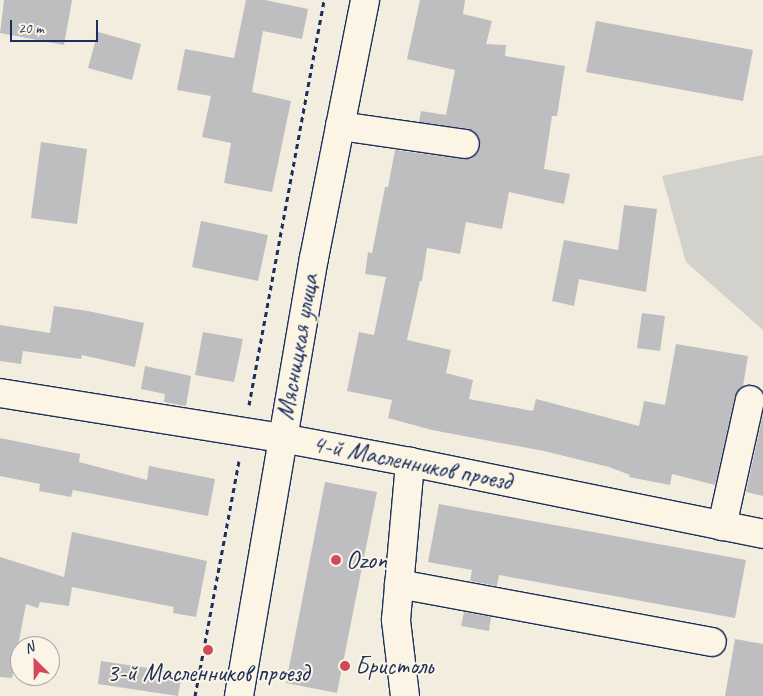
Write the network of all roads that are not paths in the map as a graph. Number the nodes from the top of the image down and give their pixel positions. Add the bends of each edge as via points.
1 (365, 0) edge
2 (340, 126) junction
3 (465, 144) dead end
4 (0, 393) edge
5 (750, 400) dead end
6 (282, 438) junction
7 (410, 462) junction
8 (722, 526) junction
9 (763, 534) edge
10 (399, 584) junction
11 (712, 642) dead end
12 (239, 696) edge
13 (405, 696) edge

1 - 2 street, Мясницкая улица
2 - 3 street
2 - 6 street, Мясницкая улица
4 - 6 street, 4-й Масленников проезд
5 - 8 street
6 - 7 street, 4-й Масленников проезд
6 - 12 street, Мясницкая улица
7 - 8 street, 4-й Масленников проезд
7 - 10 street
8 - 9 street, 4-й Масленников проезд
10 - 11 street
10 - 13 street via 396,620

